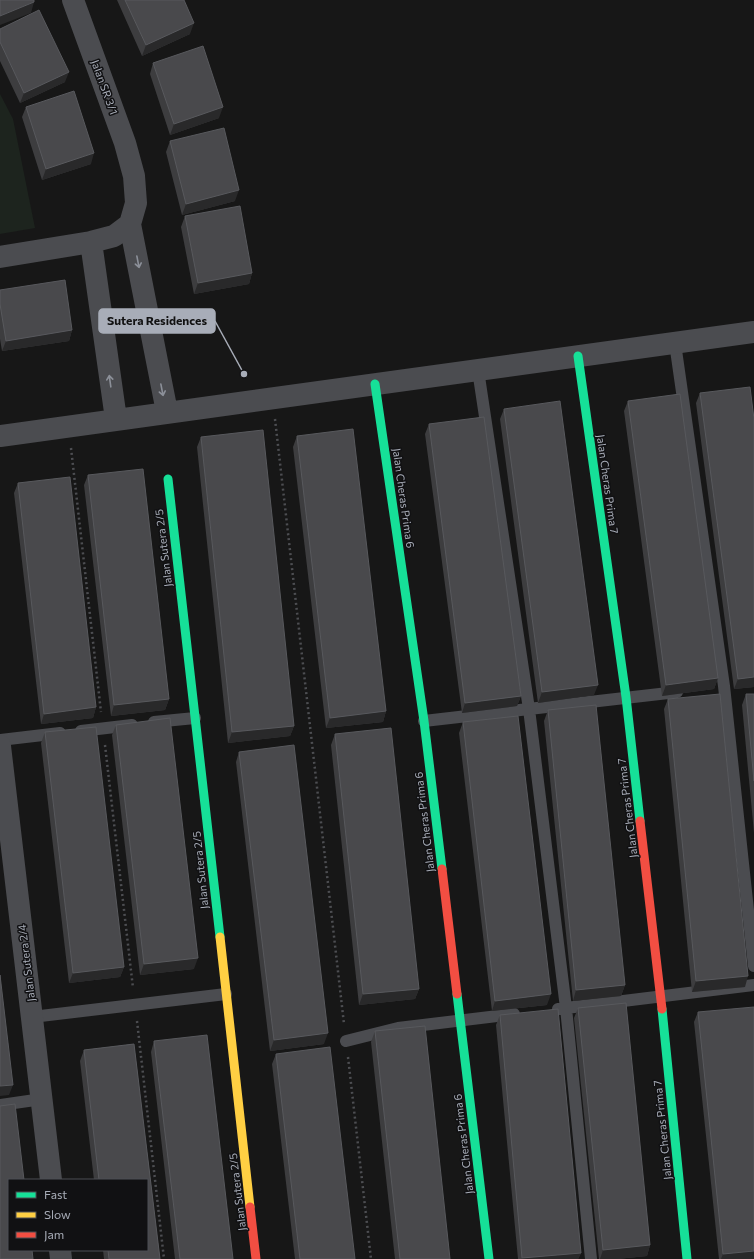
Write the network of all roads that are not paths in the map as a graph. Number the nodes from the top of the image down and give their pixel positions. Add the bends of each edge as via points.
1 (73, 0) edge
2 (130, 224) junction
3 (91, 242) junction
4 (0, 257) edge
5 (754, 332) edge
6 (675, 343) junction
7 (578, 356) junction
8 (478, 370) junction
9 (375, 384) junction
10 (167, 412) junction
11 (116, 419) junction
12 (0, 436) edge
13 (168, 479) dead end
14 (728, 686) junction
15 (709, 688) edge
16 (687, 691) edge
17 (626, 697) junction
18 (529, 709) junction
19 (195, 718) junction
20 (424, 721) junction
21 (0, 740) edge
22 (0, 746) edge
23 (4, 806) edge
24 (754, 966) edge
25 (754, 985) edge
26 (226, 994) junction
27 (661, 996) junction
28 (566, 1008) junction
29 (544, 1011) edge
30 (528, 1013) edge
31 (32, 1017) junction
32 (461, 1021) junction
33 (346, 1041) road end
34 (42, 1099) junction
35 (0, 1105) edge
36 (51, 1179) edge
37 (256, 1259) edge
38 (490, 1259) edge
39 (591, 1259) edge
40 (687, 1259) edge

1 - 2 street, Jalan SR 3/1 via 125,143 134,176 136,203
2 - 3 street via 114,236
2 -> 10 street
3 - 4 street
11 -> 3 street
5 - 6 street
6 - 7 street
6 - 14 lane
7 - 8 street
7 - 17 street, Jalan Cheras Prima 7
8 - 9 street
8 - 18 lane
9 - 10 street
9 - 20 street, Jalan Cheras Prima 6
10 - 11 street
11 - 12 street
13 - 19 street, Jalan Sutera 2/5
14 - 15 lane
14 - 24 lane
16 - 17 lane
17 - 18 lane
17 - 27 street, Jalan Cheras Prima 7
18 - 20 lane
18 - 28 lane
19 - 21 lane
19 - 26 street, Jalan Sutera 2/5
20 - 32 street, Jalan Cheras Prima 6
22 - 23 street, Jalan Sutera 2/4
23 - 31 street, Jalan Sutera 2/4
25 - 27 lane
26 - 31 lane
26 - 37 street, Jalan Sutera 2/5
27 - 28 lane
27 - 40 street, Jalan Cheras Prima 7
28 - 29 lane
28 - 39 lane
30 - 32 lane
31 - 34 street, Jalan Sutera 2/4
32 - 33 lane via 398,1028
32 - 38 street, Jalan Cheras Prima 6
34 - 35 lane
34 - 36 street, Jalan Sutera 2/4

